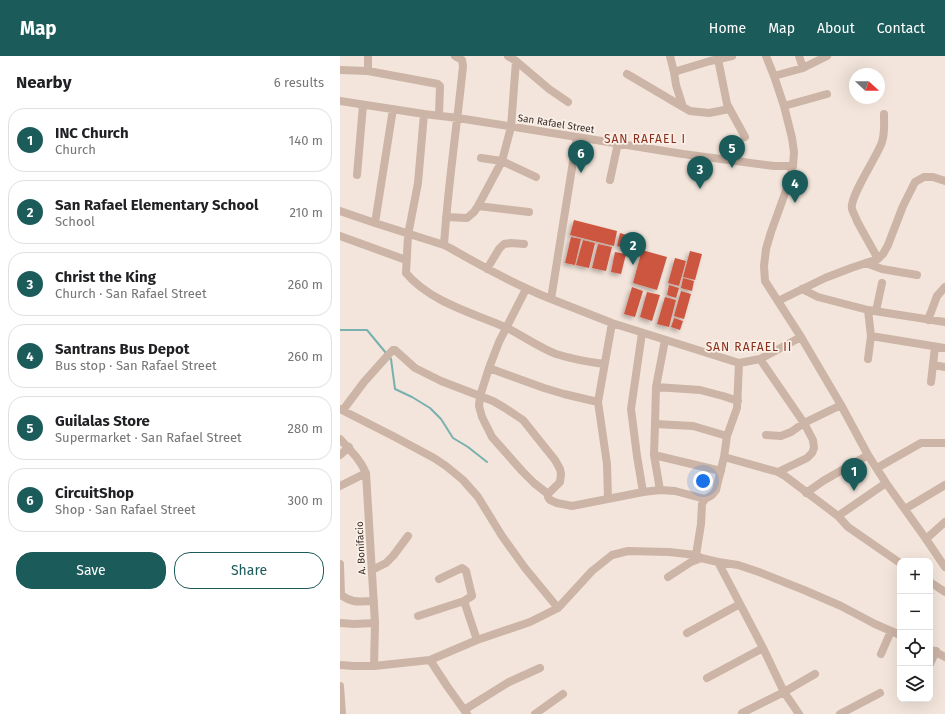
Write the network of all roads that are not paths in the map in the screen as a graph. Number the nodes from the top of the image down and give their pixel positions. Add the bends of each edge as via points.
1 (368, 56) edge
2 (455, 56) edge
3 (508, 56) edge
4 (670, 56) edge
5 (732, 56) edge
6 (766, 56) edge
7 (799, 56) edge
8 (827, 56) edge
9 (718, 59) junction
10 (516, 61) junction
11 (803, 68) junction
12 (340, 70) edge
13 (368, 71) junction
14 (674, 72) junction
15 (627, 74) dead end
16 (774, 76) junction
17 (827, 94) dead end
18 (340, 101) edge
19 (568, 102) dead end
20 (363, 105) junction
21 (784, 106) junction
22 (683, 107) junction
23 (393, 109) junction
24 (729, 109) junction
25 (424, 114) junction
26 (884, 114) dead end
27 (439, 116) junction
28 (458, 118) junction
29 (511, 127) junction
30 (578, 137) junction
31 (745, 137) dead end
32 (618, 144) junction
33 (481, 158) dead end
34 (502, 161) junction
35 (793, 166) junction
36 (357, 175) dead end
37 (536, 177) dead end
38 (944, 178) edge
39 (610, 180) dead end
40 (478, 206) junction
41 (340, 211) edge
42 (529, 212) dead end
43 (446, 217) junction
44 (375, 224) junction
45 (408, 234) junction
46 (340, 236) edge
47 (524, 244) dead end
48 (444, 245) junction
49 (878, 259) junction
50 (406, 260) junction
51 (866, 263) junction
52 (487, 269) junction
53 (918, 275) dead end
54 (882, 282) dead end
55 (945, 287) edge
56 (526, 289) junction
57 (802, 289) junction
58 (551, 299) junction
59 (778, 301) junction
60 (872, 310) junction
61 (928, 320) junction
62 (945, 322) edge
63 (612, 323) junction
64 (506, 328) junction
65 (642, 333) junction
66 (871, 336) junction
67 (801, 337) junction
68 (665, 340) junction
69 (935, 347) junction
70 (945, 348) edge
71 (868, 358) dead end
72 (760, 359) junction
73 (739, 363) junction
74 (604, 364) junction
75 (933, 365) junction
76 (945, 366) edge
77 (489, 368) junction
78 (931, 382) dead end
79 (656, 387) junction
80 (480, 396) junction
81 (738, 401) junction
82 (598, 402) junction
83 (841, 405) junction
84 (342, 409) edge
85 (804, 423) junction
86 (655, 424) junction
87 (766, 435) dead end
88 (727, 436) junction
89 (340, 439) edge
90 (945, 443) edge
91 (349, 448) junction
92 (340, 455) edge
93 (654, 455) junction
94 (868, 455) junction
95 (724, 458) junction
96 (877, 468) junction
97 (721, 471) junction
98 (778, 472) junction
99 (366, 473) junction
100 (886, 483) junction
101 (945, 485) edge
102 (340, 486) edge
103 (660, 490) junction
104 (644, 492) junction
105 (806, 493) junction
106 (548, 494) junction
107 (608, 499) junction
108 (705, 499) junction
109 (905, 509) junction
110 (838, 516) junction
111 (945, 522) edge
112 (408, 536) dead end
113 (926, 539) junction
114 (698, 556) junction
115 (897, 561) edge
116 (718, 562) junction
117 (340, 564) edge
118 (945, 567) edge
119 (372, 570) junction
120 (668, 576) dead end
121 (438, 579) dead end
122 (933, 584) edge
123 (945, 592) edge
124 (341, 594) edge
125 (374, 601) junction
126 (464, 601) junction
127 (740, 604) junction
128 (558, 608) junction
129 (418, 616) dead end
130 (340, 623) edge
131 (375, 623) junction
132 (891, 631) junction
133 (687, 633) dead end
134 (897, 634) edge
135 (478, 640) junction
136 (763, 648) junction
137 (933, 650) edge
138 (881, 654) dead end
139 (945, 657) edge
140 (430, 660) junction
141 (340, 665) edge
142 (374, 666) junction
143 (540, 668) dead end
144 (815, 674) dead end
145 (707, 678) dead end
146 (340, 686) edge
147 (784, 692) junction
148 (880, 693) dead end
149 (563, 694) dead end
150 (466, 713) edge
151 (742, 713) dead end
152 (342, 714) edge
153 (535, 714) edge
154 (799, 714) edge
155 (840, 714) edge

1 - 13 street
2 - 28 street via 462,60 463,66
3 - 10 street
4 - 14 street
5 - 9 street
6 - 16 street
7 - 11 street
8 - 11 street
9 - 14 street
9 - 24 street
10 - 19 street
10 - 29 street
11 - 16 street
12 - 13 street
13 - 27 street via 438,84
14 - 22 street
15 - 22 street
16 - 21 street
17 - 21 street
18 - 20 street, San Rafael Street
20 - 23 street, San Rafael Street
20 - 36 street
21 - 35 street via 792,138
22 - 24 street via 702,113
23 - 25 street, San Rafael Street
23 - 44 street
24 - 31 street
25 - 27 street, San Rafael Street
25 - 45 street via 418,184
26 - 49 street via 882,141 852,202 852,209
27 - 28 street, San Rafael Street
28 - 29 street, San Rafael Street
28 - 43 street
29 - 30 street, San Rafael Street
29 - 34 street
30 - 32 street, San Rafael Street
30 - 58 street
32 - 35 street, San Rafael Street via 774,166
32 - 39 street
33 - 34 street
34 - 37 street
34 - 40 street
35 - 59 street via 766,249 764,266 765,281
38 - 49 street via 924,177 915,182 888,244
40 - 42 street
40 - 43 street via 467,218
41 - 44 street
43 - 48 street
44 - 45 street
45 - 48 street
45 - 50 street
46 - 50 street
47 - 52 street via 504,244
48 - 52 street
49 - 51 street
50 - 64 street via 406,272 416,283 445,302
51 - 53 street via 882,269
51 - 57 street
52 - 56 street
54 - 60 street
55 - 61 street via 937,296
56 - 58 street
56 - 64 street
57 - 59 street
57 - 60 street via 818,297
58 - 63 street
59 - 67 street
60 - 61 street
60 - 66 street
61 - 62 street
63 - 65 street
63 - 74 street
64 - 74 street via 556,353
64 - 77 street
65 - 68 street
65 - 104 street via 631,409
66 - 69 street
66 - 71 street
67 - 72 street
67 - 83 street
68 - 73 street
68 - 79 street
69 - 70 street
69 - 75 street
72 - 73 street
72 - 85 street
73 - 81 street
74 - 82 street
75 - 76 street
75 - 78 street
77 - 80 street
77 - 82 street via 544,388
79 - 81 street via 700,390
79 - 86 street
80 - 84 street via 415,368 393,350
80 - 106 street via 482,417 492,437 522,472
80 - 106 street via 523,420 556,460 561,474 560,482
81 - 88 street
82 - 107 street via 607,464
83 - 85 street
83 - 94 street
84 - 128 street via 434,458 463,480 478,497 525,568
85 - 87 street via 781,436
85 - 98 street via 813,440 812,453
86 - 88 street via 693,426
86 - 93 street
88 - 95 street
89 - 91 street, A. Bonifacio
90 - 96 street via 921,443
91 - 92 street
91 - 99 street, A. Bonifacio
93 - 97 street
93 - 103 street
94 - 96 street
94 - 105 street
95 - 97 street
95 - 98 street
96 - 100 street
97 - 108 street via 716,490
98 - 105 street
99 - 102 street
99 - 119 street, A. Bonifacio
100 - 109 street
100 - 110 street
101 - 109 street
103 - 104 street
103 - 108 street
104 - 107 street
105 - 110 street
106 - 107 street via 550,500 572,506
108 - 114 street via 702,504
109 - 113 street
110 - 115 street via 848,527
111 - 113 street
112 - 119 street via 386,563
113 - 118 street
114 - 116 street
114 - 120 street
114 - 128 street via 628,550 612,555 592,571
116 - 127 street
116 - 132 street via 759,572 841,606
117 - 124 street
119 - 125 street, A. Bonifacio
121 - 126 street via 462,568 466,571 472,596
122 - 123 street
124 - 125 street via 353,602
125 - 131 street, A. Bonifacio
126 - 129 street
126 - 135 street
127 - 133 street
127 - 136 street
128 - 135 street via 530,622
130 - 131 street
131 - 142 street, A. Bonifacio
132 - 134 street
132 - 138 street
135 - 140 street
136 - 145 street
136 - 147 street
137 - 139 street
140 - 142 street
140 - 150 street
141 - 142 street
143 - 150 street via 509,682
144 - 147 street
146 - 152 street
147 - 151 street
147 - 154 street
148 - 155 street
149 - 153 street

